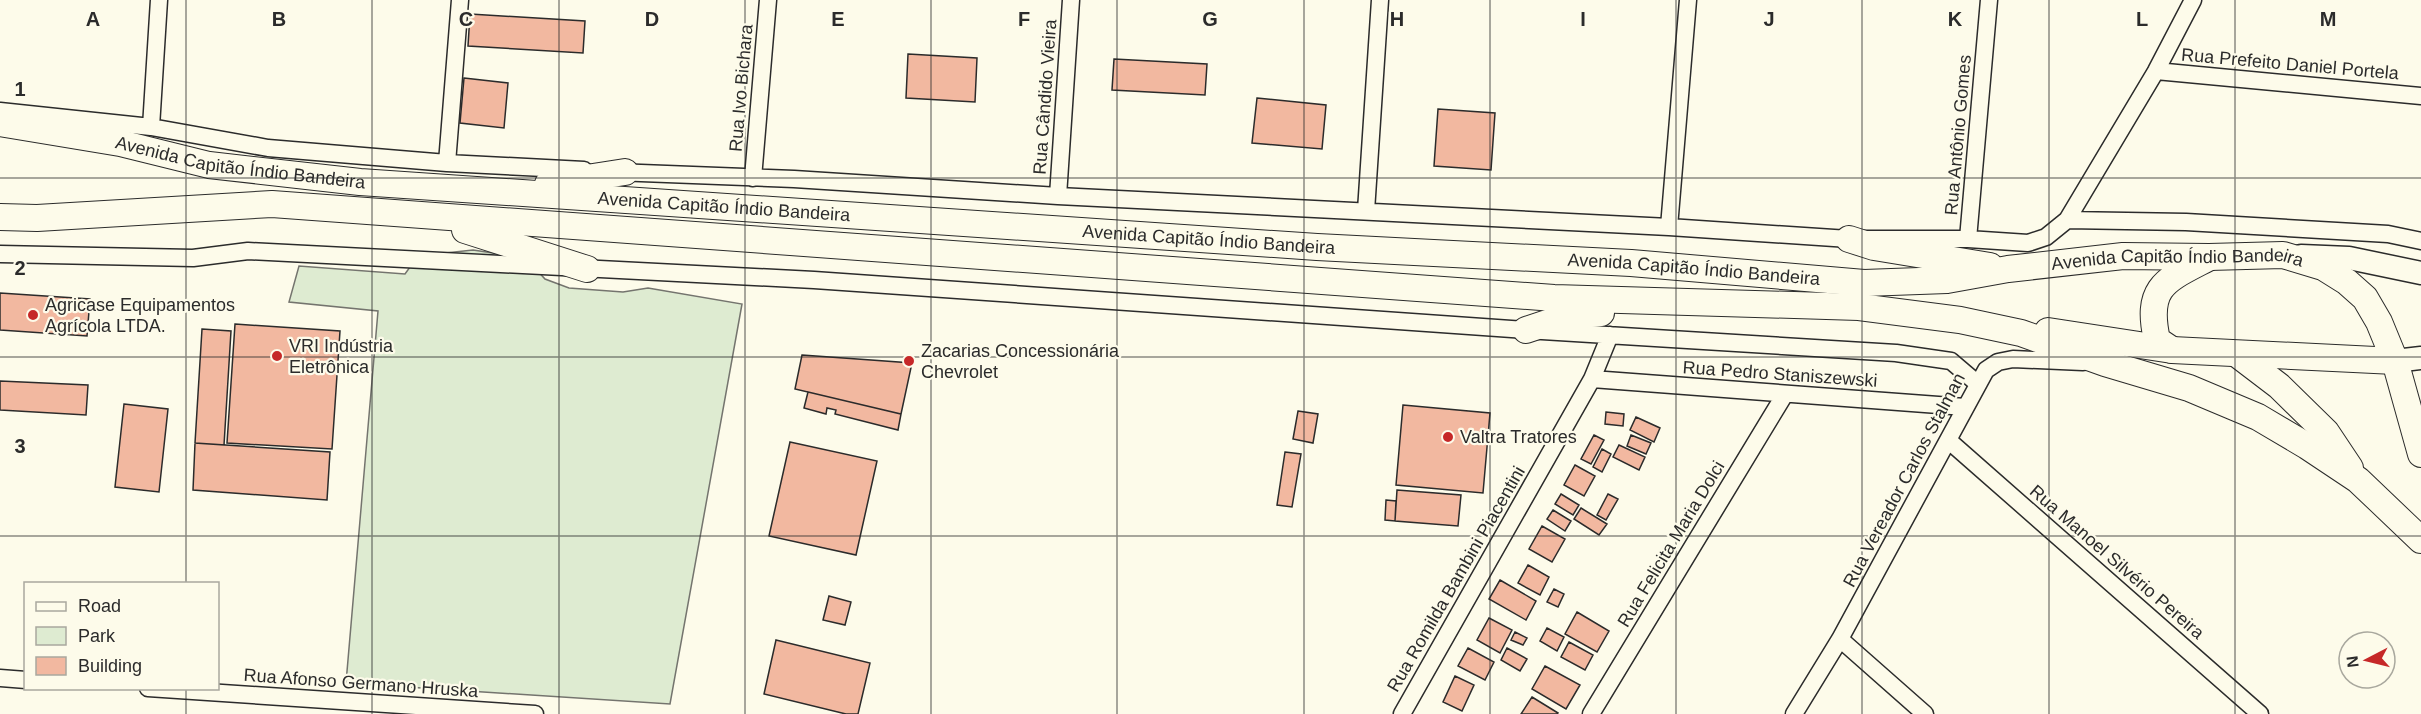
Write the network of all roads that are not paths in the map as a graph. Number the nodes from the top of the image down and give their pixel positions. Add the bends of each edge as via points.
1 (159, 0) edge
2 (460, 0) edge
3 (768, 0) edge
4 (1071, 0) edge
5 (1380, 0) edge
6 (1688, 0) edge
7 (1989, 0) edge
8 (2193, 0) edge
9 (2156, 71) junction
10 (2421, 96) edge
11 (0, 111) edge
12 (0, 123) edge
13 (151, 127) junction
14 (447, 163) junction
15 (625, 172) junction
16 (753, 178) junction
17 (499, 191) junction
18 (1058, 196) junction
19 (1366, 211) junction
20 (416, 216) junction
21 (0, 217) edge
22 (2067, 220) junction
23 (1669, 227) junction
24 (1968, 238) junction
25 (1849, 240) junction
26 (2421, 241) edge
27 (0, 254) edge
28 (2283, 255) junction
29 (2209, 257) junction
30 (587, 269) junction
31 (2008, 269) junction
32 (2421, 273) edge
33 (1862, 295) junction
34 (1701, 302) junction
35 (1526, 330) junction
36 (2021, 333) junction
37 (1610, 335) junction
38 (2172, 350) junction
39 (2236, 354) junction
40 (2421, 358) edge
41 (2395, 362) junction
42 (2105, 363) junction
43 (1592, 379) junction
44 (1978, 384) junction
45 (1785, 394) junction
46 (1965, 407) junction
47 (1948, 440) junction
48 (2421, 454) edge
49 (2358, 480) junction
50 (2421, 540) edge
51 (1840, 639) junction
52 (0, 678) edge
53 (24, 680) edge
54 (178, 690) edge
55 (535, 714) edge
56 (1402, 714) edge
57 (1591, 714) edge
58 (1794, 714) edge
59 (1925, 714) edge
60 (2260, 714) edge

1 - 13 street
2 - 14 street
3 - 16 street, Rua Ivo Bichara
4 - 18 street, Rua Cândido Vieira
5 - 19 street
6 - 23 street
7 - 24 street, Rua Antônio Gomes
8 - 9 street
9 - 10 street, Rua Prefeito Daniel Portela
9 - 22 street
11 - 13 street
12 - 17 main road, Avenida Capitão Índio Bandeira via 120,143 209,165 360,182
13 - 14 street via 268,148
14 - 15 street
15 - 16 street
15 - 17 main road
16 - 18 street
17 - 33 main road, Avenida Capitão Índio Bandeira via 1317,247 1631,263
18 - 19 street
19 - 23 street
20 - 21 main road, Avenida Capitão Índio Bandeira via 272,204
20 - 30 main road
20 - 34 main road, Avenida Capitão Índio Bandeira via 1554,298
22 - 24 street via 2046,237 2028,243
22 - 26 street via 2186,222 2376,233
23 - 25 street
24 - 25 street
25 - 31 main road
27 - 30 street via 193,258 248,251
28 - 29 main road, Avenida Capitão Índio Bandeira
28 - 32 main road, Avenida Capitão Índio Bandeira via 2349,258
28 - 41 main road via 2323,267 2365,298
29 - 31 main road, Avenida Capitão Índio Bandeira via 2123,256
29 - 38 main road via 2169,278 2158,294 2152,316 2157,340
30 - 35 street via 826,280
31 - 33 main road, Avenida Capitão Índio Bandeira
33 - 34 main road, Avenida Capitão Índio Bandeira
33 - 36 main road
34 - 35 main road via 1568,316
35 - 37 street
36 - 38 main road via 2044,331
36 - 42 main road
37 - 43 street, Rua Romilda Bambini Piacentini
37 - 44 street via 1923,357 1952,361
38 - 39 main road
39 - 41 main road
39 - 49 main road via 2279,386 2326,432
40 - 41 main road
41 - 48 main road
42 - 44 street, Rua Vereador Carlos Stalman via 2013,359 1986,370
42 - 49 main road via 2189,387 2258,417
43 - 45 street, Rua Pedro Staniszewski
43 - 56 street, Rua Romilda Bambini Piacentini
44 - 46 street, Rua Vereador Carlos Stalman
45 - 46 street, Rua Pedro Staniszewski
45 - 57 street, Rua Felicita Maria Dolci
46 - 47 street, Rua Vereador Carlos Stalman
47 - 51 street, Rua Vereador Carlos Stalman
47 - 60 street, Rua Manoel Silvério Pereira
49 - 50 main road
51 - 58 street, Rua Vereador Carlos Stalman
51 - 59 street
52 - 53 street
54 - 55 street, Rua Afonso Germano Hruska

